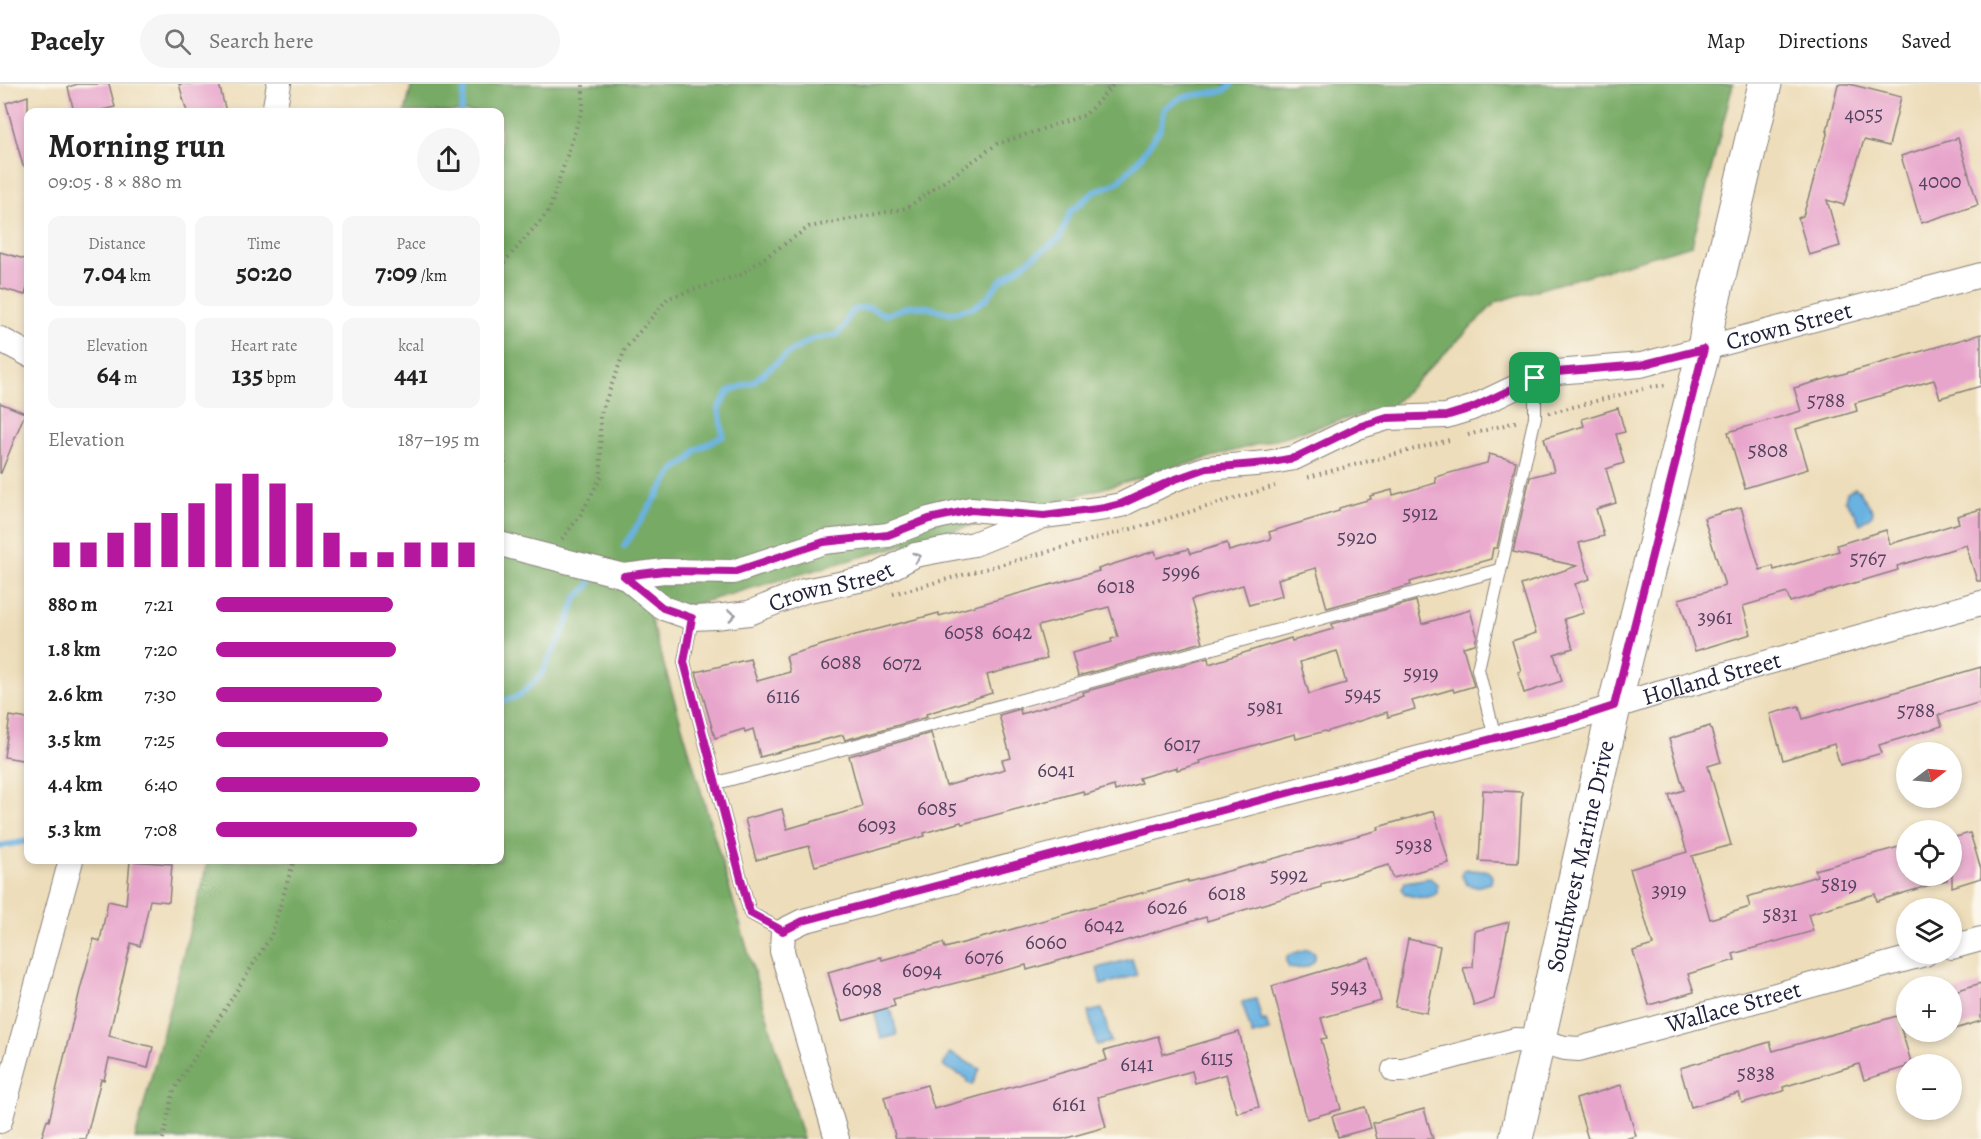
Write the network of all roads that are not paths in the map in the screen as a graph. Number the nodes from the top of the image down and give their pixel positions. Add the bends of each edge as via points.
1 (279, 84) edge
2 (1765, 84) edge
3 (275, 108) edge
4 (1981, 275) edge
5 (0, 339) edge
6 (1704, 349) junction
7 (24, 352) edge
8 (1535, 378) junction
9 (1044, 516) junction
10 (504, 545) edge
11 (1499, 570) junction
12 (624, 576) junction
13 (1981, 603) edge
14 (692, 618) junction
15 (1614, 706) junction
16 (1495, 738) junction
17 (717, 783) junction
18 (70, 864) edge
19 (783, 931) junction
20 (1981, 939) edge
21 (1962, 944) edge
22 (1896, 962) edge
23 (1539, 1041) junction
24 (1394, 1070) dead end
25 (0, 1120) edge
26 (837, 1139) edge
27 (1516, 1139) edge

1 - 3 street
2 - 6 main road, Southwest Marine Drive
4 - 6 street, Crown Street
5 - 7 street
6 - 8 street, Crown Street via 1641,365 1556,372
6 - 15 main road, Southwest Marine Drive
8 - 9 street, Crown Street via 1446,416 1387,418 1358,427 1294,458 1207,468 1121,504
8 - 11 lane via 1535,417
9 - 12 street, Crown Street via 971,510 929,519 888,535 824,542 733,572 664,571
14 -> 9 street, Crown Street via 749,613 804,591 874,577 915,555 974,544
10 - 12 street, Crown Street
11 - 16 lane via 1478,669
11 - 17 lane
12 - 14 street, Crown Street via 663,608
13 - 15 street, Holland Street
14 - 17 lane via 684,662
15 - 16 street, Holland Street
15 - 23 main road, Southwest Marine Drive
16 - 19 street, Holland Street via 803,921
17 - 19 lane via 750,913
18 - 25 street
19 - 26 street via 782,951
20 - 21 street
22 - 23 street, Wallace Street via 1579,1048
23 - 24 street, Wallace Street via 1515,1040
23 - 27 main road, Southwest Marine Drive

